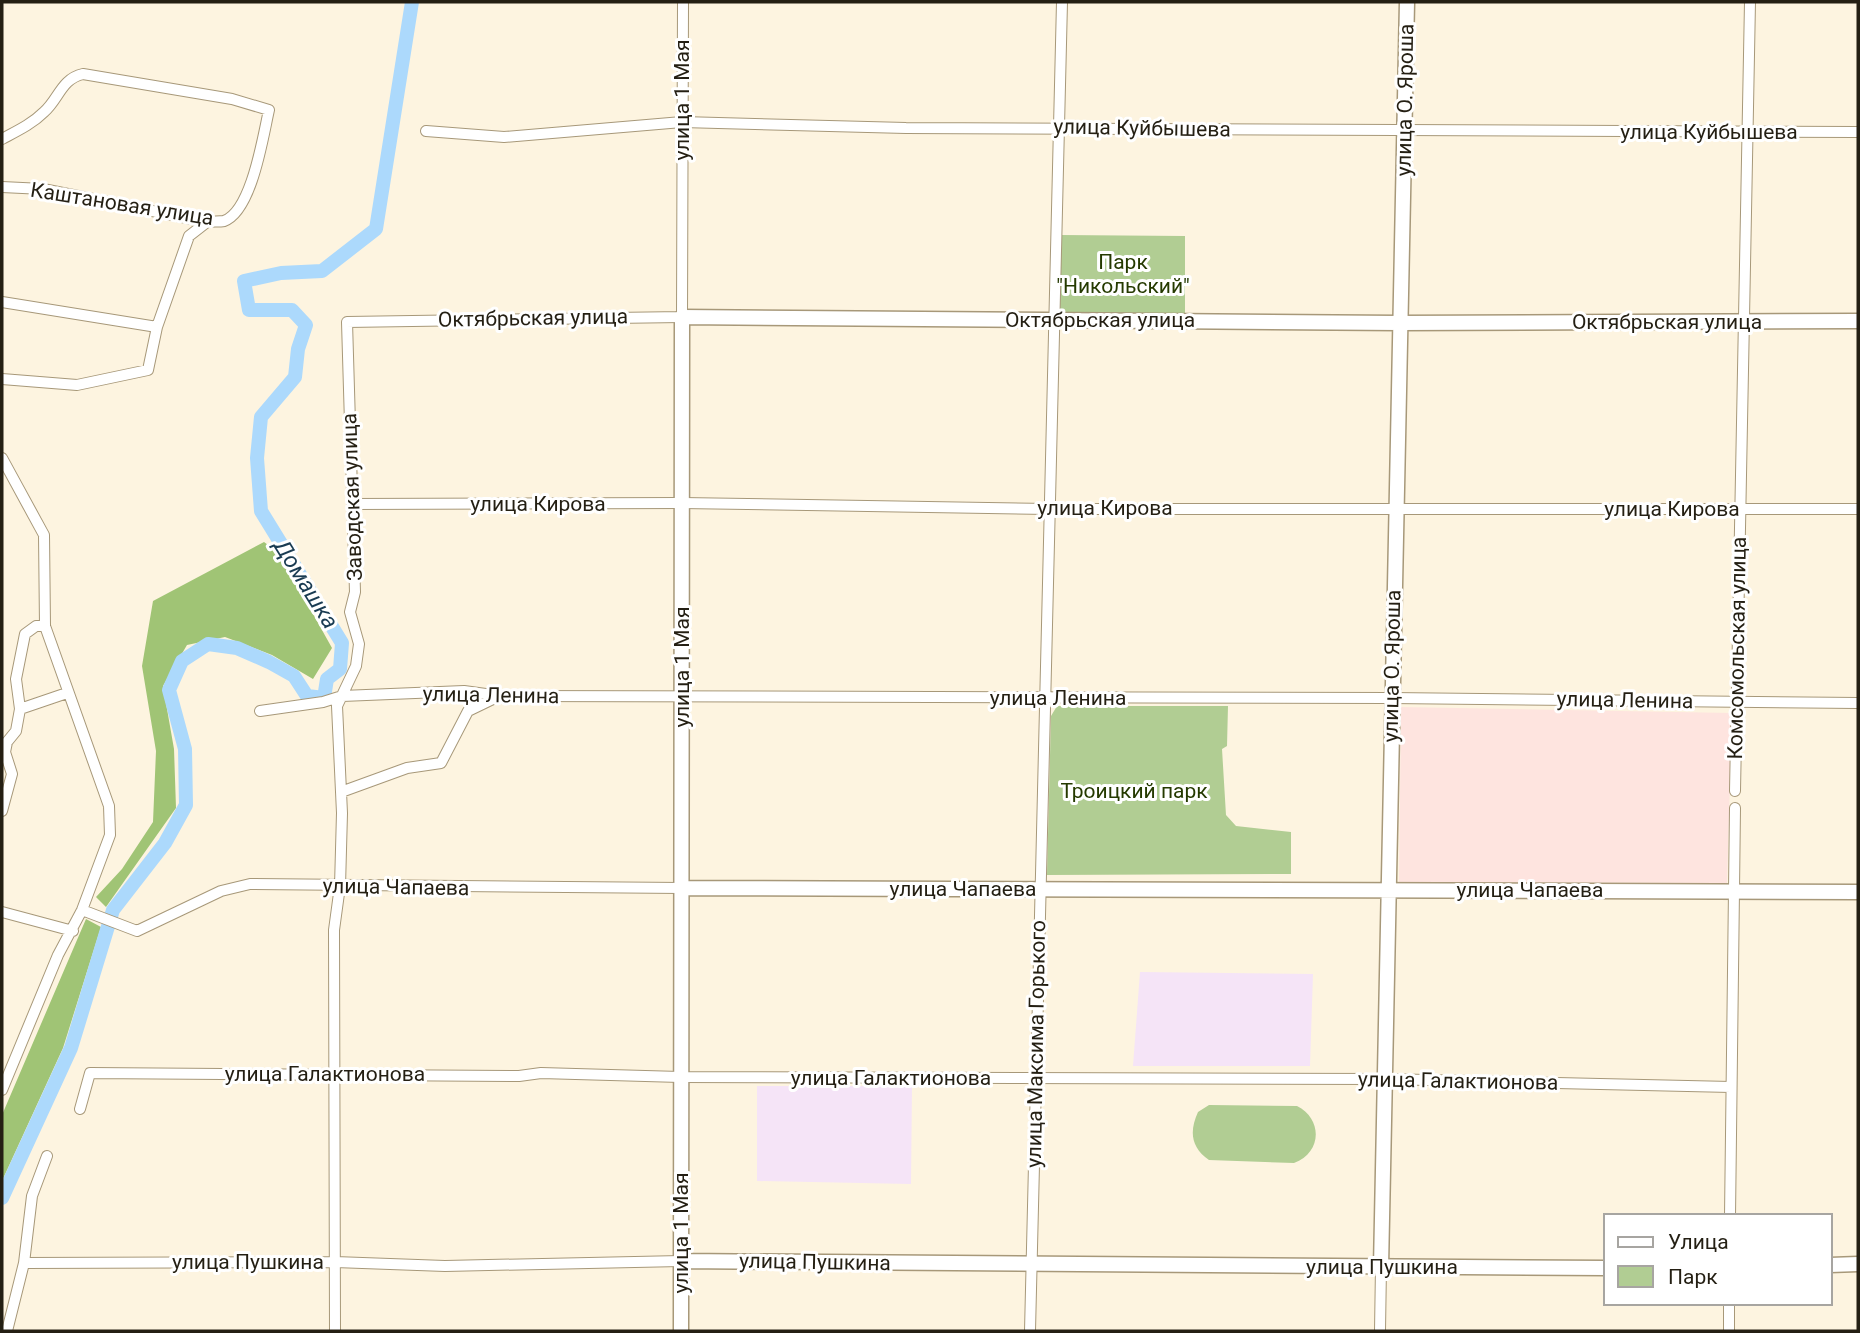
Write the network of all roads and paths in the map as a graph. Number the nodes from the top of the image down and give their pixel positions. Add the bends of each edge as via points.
1 (683, 2) edge
2 (1062, 2) edge
3 (1407, 2) edge
4 (1750, 2) edge
5 (682, 122) junction
6 (1059, 127) junction
7 (1404, 130) junction
8 (426, 131) dead end
9 (1747, 132) junction
10 (1858, 132) edge
11 (2, 139) edge
12 (2, 187) edge
13 (207, 222) junction
14 (2, 302) edge
15 (682, 317) junction
16 (1053, 319) junction
17 (1858, 321) edge
18 (1745, 322) junction
19 (1399, 323) junction
20 (156, 327) junction
21 (346, 327) joint
22 (2, 379) edge
23 (2, 459) edge
24 (682, 503) junction
25 (352, 504) junction
26 (1396, 508) junction
27 (1048, 509) junction
28 (1740, 509) junction
29 (1858, 509) edge
30 (45, 626) junction
31 (67, 693) junction
32 (342, 696) junction
33 (500, 696) junction
34 (682, 697) junction
35 (1044, 698) junction
36 (1391, 698) junction
37 (1736, 702) junction
38 (1858, 703) edge
39 (20, 709) junction
40 (260, 711) dead end
41 (1735, 791) dead end
42 (341, 792) junction
43 (1735, 808) dead end
44 (2, 811) edge
45 (340, 886) junction
46 (682, 888) junction
47 (1039, 890) junction
48 (1388, 890) junction
49 (1736, 890) junction
50 (1858, 892) edge
51 (82, 909) junction
52 (2, 912) edge
53 (73, 930) junction
54 (335, 1074) junction
55 (680, 1077) junction
56 (1035, 1077) junction
57 (1384, 1079) junction
58 (1731, 1087) junction
59 (2, 1090) edge
60 (80, 1109) dead end
61 (47, 1156) dead end
62 (1730, 1214) edge
63 (681, 1261) junction
64 (335, 1262) junction
65 (24, 1263) junction
66 (1031, 1264) junction
67 (1858, 1264) edge
68 (1832, 1265) edge
69 (1381, 1267) junction
70 (1604, 1268) edge
71 (1729, 1305) edge
72 (7, 1331) edge
73 (335, 1331) edge
74 (681, 1331) edge
75 (1030, 1331) edge
76 (1380, 1331) edge
77 (1729, 1331) edge

1 - 5 street, улица 1 Мая
2 - 6 street, улица Максима Горького
3 - 7 main road, улица О. Яроша
4 - 9 street, Комсомольская улица
5 - 6 street, улица Куйбышева
5 - 8 street, улица Куйбышева via 505,137
5 - 15 street, улица 1 Мая
6 - 7 street, улица Куйбышева
6 - 16 street, улица Максима Горького
7 - 9 street, улица Куйбышева
7 - 19 main road, улица О. Яроша
9 - 10 street, улица Куйбышева
9 - 18 street, Комсомольская улица
11 - 13 street, Каштановая улица via 47,110 62,86 83,74 232,99 269,110 253,179 236,212 225,220
12 - 13 street, Каштановая улица via 43,189
13 - 20 street via 189,236
14 - 20 street
15 - 16 main road, Октябрьская улица
15 - 21 street, Октябрьская улица via 456,318 347,322
15 - 24 main road, улица 1 Мая
16 - 19 main road, Октябрьская улица
16 - 27 street, улица Максима Горького
17 - 18 main road, Октябрьская улица
18 - 19 main road, Октябрьская улица
18 - 28 street, Комсомольская улица
19 - 26 main road, улица О. Яроша
20 - 22 street via 148,370 77,385
21 - 25 street, Заводская улица
23 - 30 street via 44,535
24 - 25 street, улица Кирова
24 - 27 street, улица Кирова
24 - 34 main road, улица 1 Мая
25 - 32 street, Заводская улица via 355,592 350,611 359,645 356,666
26 - 27 street, улица Кирова
26 - 28 street, улица Кирова
26 - 36 main road, улица О. Яроша
27 - 35 street, улица Максима Горького
28 - 29 street, улица Кирова
28 - 37 street, Комсомольская улица
30 - 31 street
30 - 39 street via 25,634 16,679
31 - 39 street
31 - 51 street via 108,806 110,835
32 - 33 street, улица Ленина via 464,691
32 - 40 street, улица Ленина
32 - 42 street, Заводская улица via 337,706
33 - 34 street, улица Ленина
33 - 42 street via 468,711 442,763 407,768
34 - 35 street, улица Ленина
34 - 46 main road, улица 1 Мая
35 - 36 street, улица Ленина
35 - 47 street, улица Максима Горького
36 - 37 street, улица Ленина
36 - 48 main road, улица О. Яроша
37 - 38 street, улица Ленина
37 - 41 street, Комсомольская улица
39 - 44 street via 5,752 12,774
42 - 45 street, Заводская улица
43 - 49 street
45 - 46 street, улица Чапаева
45 - 51 street, улица Чапаева via 250,884 221,891 136,931
45 - 54 street, Заводская улица via 334,930
46 - 47 main road, улица Чапаева
46 - 55 main road, улица 1 Мая
47 - 48 main road, улица Чапаева
47 - 56 street, улица Максима Горького
48 - 49 main road, улица Чапаева
48 - 57 main road, улица О. Яроша
49 - 50 main road, улица Чапаева
49 - 58 street
51 - 53 street
52 - 53 street
53 - 59 street via 58,955
54 - 55 street, улица Галактионова
54 - 60 street, улица Галактионова via 90,1073
54 - 64 street, Заводская улица
55 - 56 street, улица Галактионова
55 - 63 main road, улица 1 Мая
56 - 57 street, улица Галактионова
56 - 66 street, улица Максима Горького
57 - 58 street, улица Галактионова
57 - 69 main road, улица О. Яроша
58 - 62 street
61 - 65 street via 32,1196
63 - 64 street, улица Пушкина via 446,1266
63 - 66 main road, улица Пушкина
63 - 74 main road, улица 1 Мая
64 - 65 street, улица Пушкина
64 - 73 street, Заводская улица
65 - 72 street
66 - 69 main road, улица Пушкина
66 - 75 street, улица Максима Горького
67 - 68 main road
69 - 70 main road, улица Пушкина
69 - 76 street, улица О. Яроша
71 - 77 street

